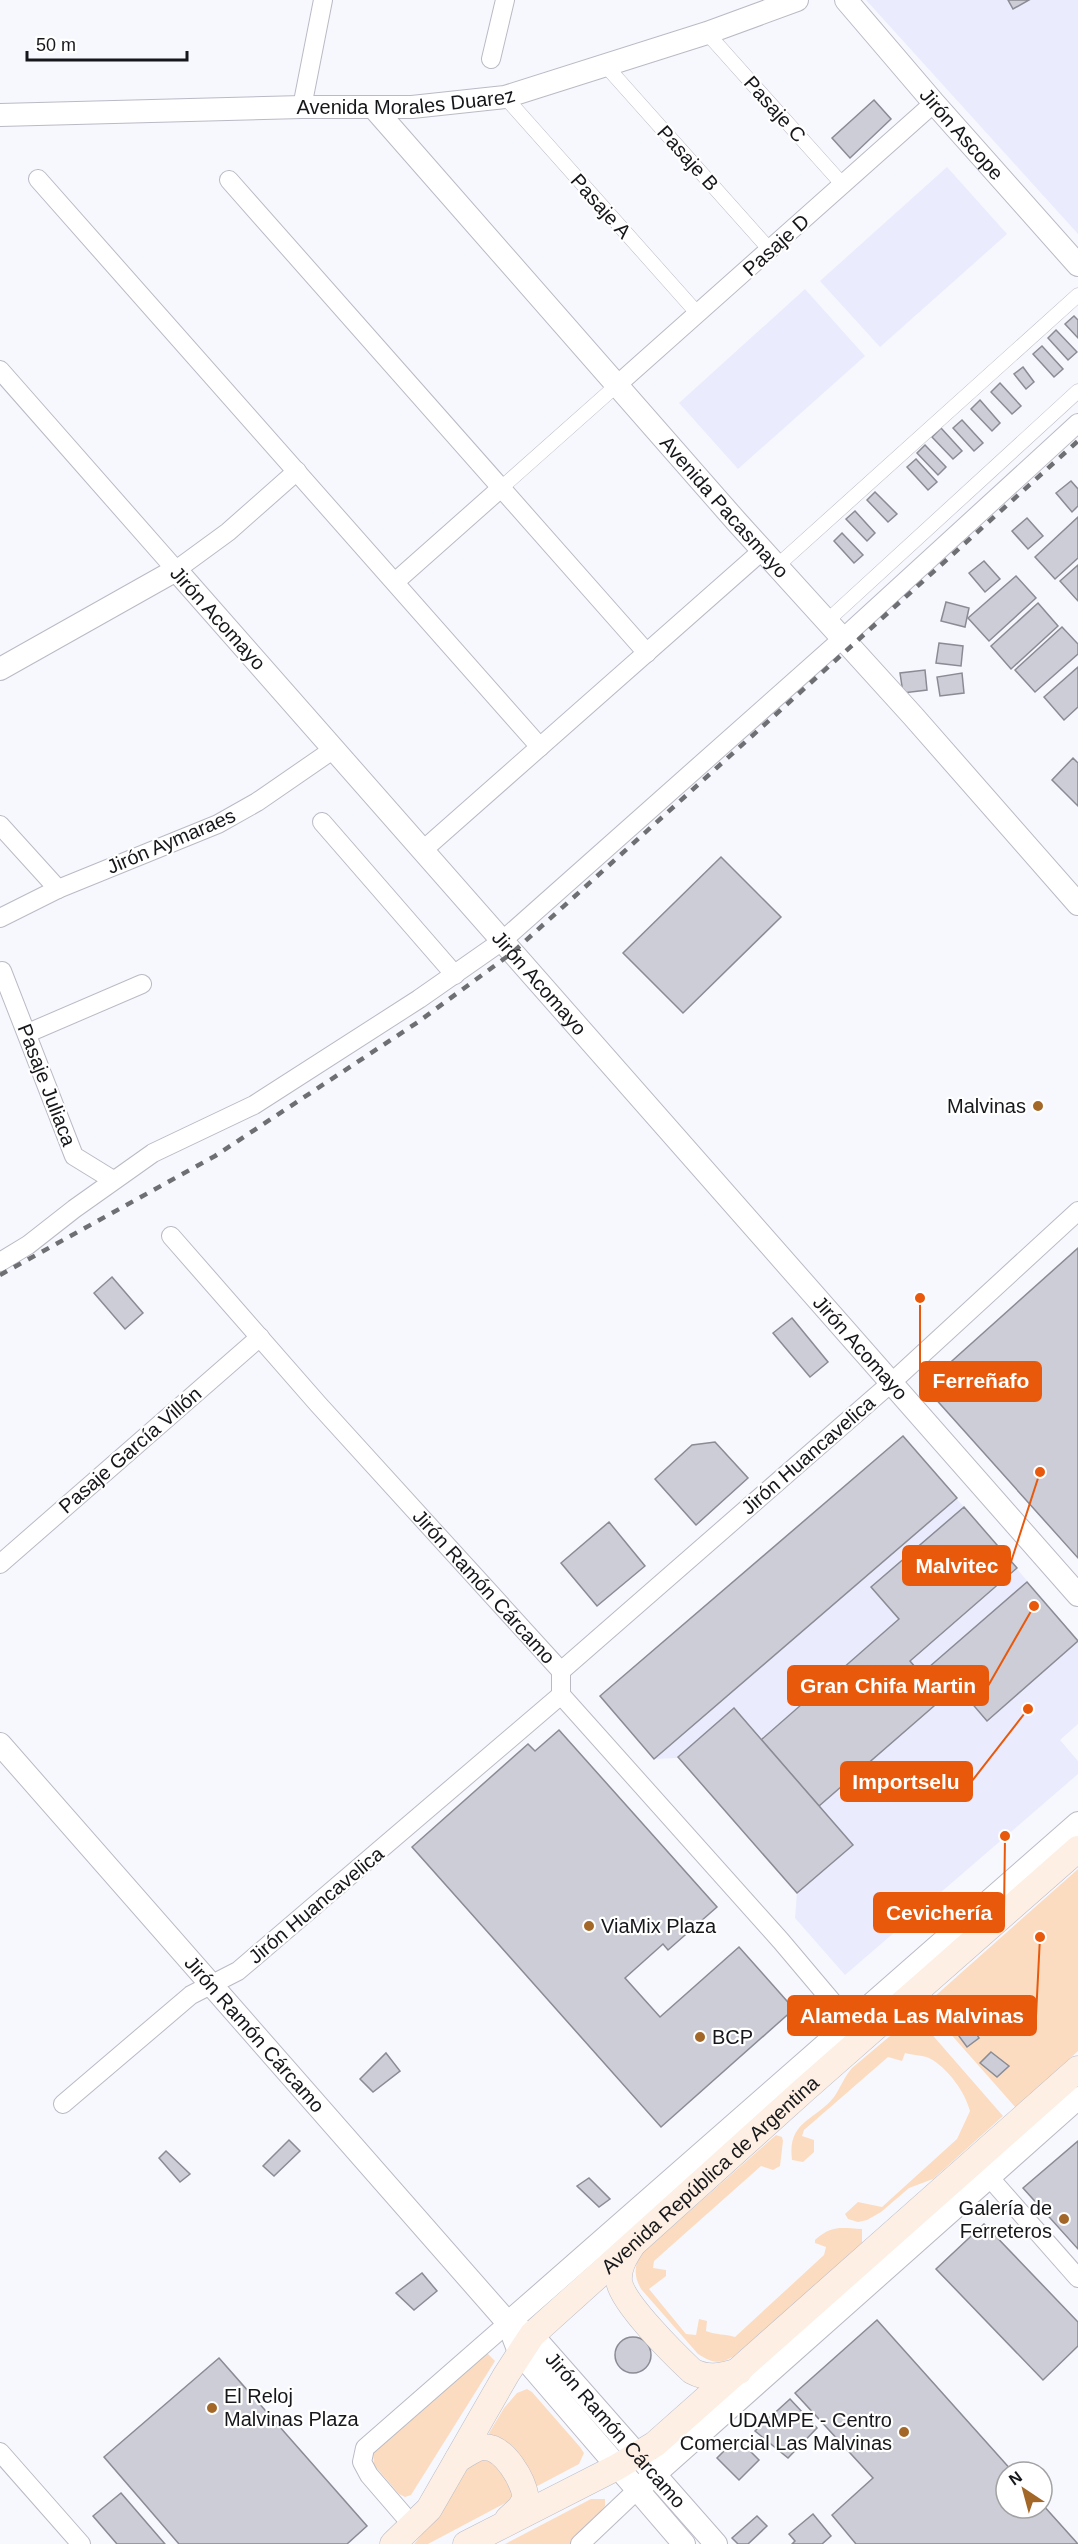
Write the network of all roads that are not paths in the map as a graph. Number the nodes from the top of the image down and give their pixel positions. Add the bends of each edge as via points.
1 (323, 0) edge
2 (505, 0) edge
3 (797, 0) edge
4 (846, 0) edge
5 (707, 33) junction
6 (491, 59) dead end
7 (606, 66) junction
8 (505, 97) junction
9 (934, 103) junction
10 (302, 106) junction
11 (374, 108) junction
12 (0, 115) edge
13 (38, 178) dead end
14 (229, 180) dead end
15 (843, 185) junction
16 (770, 250) junction
17 (1078, 266) edge
18 (1078, 295) edge
19 (698, 314) junction
20 (0, 370) edge
21 (617, 385) junction
22 (1078, 391) edge
23 (1078, 423) edge
24 (297, 471) junction
25 (501, 488) junction
26 (770, 558) junction
27 (176, 570) junction
28 (395, 582) junction
29 (826, 621) junction
30 (842, 639) junction
31 (647, 653) junction
32 (0, 669) edge
33 (540, 747) junction
34 (334, 749) junction
35 (322, 822) dead end
36 (0, 825) edge
37 (422, 851) junction
38 (58, 889) junction
39 (1078, 904) edge
40 (0, 918) edge
41 (502, 941) junction
42 (2, 971) dead end
43 (455, 975) junction
44 (142, 984) dead end
45 (28, 1034) junction
46 (113, 1180) junction
47 (1078, 1211) edge
48 (171, 1236) dead end
49 (0, 1262) edge
50 (260, 1337) junction
51 (891, 1383) junction
52 (0, 1564) edge
53 (1078, 1595) edge
54 (561, 1671) junction
55 (561, 1695) junction
56 (0, 1744) edge
57 (1078, 1823) edge
58 (1078, 1849) edge
59 (211, 1985) junction
60 (851, 2024) junction
61 (1078, 2069) edge
62 (1078, 2098) edge
63 (63, 2104) dead end
64 (982, 2169) junction
65 (632, 2244) junction
66 (1078, 2278) edge
67 (508, 2323) junction
68 (526, 2344) junction
69 (739, 2371) junction
70 (0, 2452) edge
71 (458, 2459) junction
72 (636, 2466) junction
73 (637, 2490) junction
74 (504, 2524) junction
75 (413, 2526) junction
76 (81, 2544) edge
77 (393, 2544) edge
78 (466, 2544) edge
79 (580, 2544) edge
80 (684, 2544) edge
81 (716, 2544) edge

1 - 10 street
2 - 6 street
3 - 5 street, Avenida Morales Duarez
4 - 9 street, Jirón Ascope
5 - 7 street, Avenida Morales Duarez
5 - 15 street, Pasaje C
7 - 8 street, Avenida Morales Duarez
7 - 16 street, Pasaje B
8 - 11 street, Avenida Morales Duarez
8 - 19 street, Pasaje A
9 - 15 street, Pasaje D
9 - 17 street, Jirón Ascope
10 - 11 street, Avenida Morales Duarez
10 - 12 street, Avenida Morales Duarez
11 - 21 street, Avenida Pacasmayo
13 - 24 street
14 - 25 street
15 - 16 street, Pasaje D
16 - 19 street, Pasaje D
18 - 26 street
19 - 21 street, Pasaje D
20 - 27 street, Jirón Acomayo
21 - 25 street
21 - 26 street, Avenida Pacasmayo
22 - 29 street
23 - 30 street
24 - 27 street via 228,532
24 - 28 street
25 - 28 street
25 - 31 street
26 - 29 street, Avenida Pacasmayo
26 - 31 street
27 - 32 street
27 - 34 street, Jirón Acomayo
28 - 33 street
29 - 30 street, Avenida Pacasmayo
30 - 39 street, Avenida Pacasmayo
30 - 41 street
31 - 33 street
33 - 37 street
34 - 37 street, Jirón Acomayo
34 - 38 street, Jirón Aymaraes via 218,824
35 - 43 street
36 - 38 street
37 - 41 street, Jirón Acomayo
38 - 40 street, Jirón Aymaraes
41 - 43 street
41 - 51 street, Jirón Acomayo
42 - 45 street, Pasaje Juliaca
43 - 46 street via 254,1106 153,1153
44 - 45 street
45 - 46 street, Pasaje Juliaca via 74,1156
46 - 49 street
47 - 51 street, Jirón Huancavelica
48 - 50 street, Jirón Ramón Cárcamo
50 - 52 street, Pasaje García Villón
50 - 54 street, Jirón Ramón Cárcamo
51 - 53 street, Jirón Acomayo
51 - 54 street, Jirón Huancavelica
54 - 55 street, Jirón Ramón Cárcamo
55 - 59 street, Jirón Huancavelica via 238,1971
55 - 60 street
56 - 59 street, Jirón Ramón Cárcamo
57 - 60 street, Avenida República de Argentina
58 - 65 main road, Avenida República de Argentina
59 - 63 street, Jirón Huancavelica via 191,1995
59 - 67 street, Jirón Ramón Cárcamo
60 - 67 street, Avenida República de Argentina
61 - 64 main road
62 - 64 street
64 - 66 street
64 - 69 main road
64 - 72 street
65 - 68 main road, Avenida República de Argentina
65 - 69 main road via 620,2268 619,2282 630,2303 692,2371 714,2378
67 - 68 street, Jirón Ramón Cárcamo
67 - 75 street via 365,2448 362,2462 369,2475
68 - 71 main road, Avenida República de Argentina
68 - 72 street, Jirón Ramón Cárcamo
69 - 72 main road via 654,2444
70 - 76 street
71 - 74 main road via 484,2447 494,2449 519,2478 526,2498
71 - 75 main road, Avenida República de Argentina via 429,2509
72 - 73 street, Jirón Ramón Cárcamo
72 - 73 street
72 - 74 main road
72 - 81 street, Jirón Ramón Cárcamo
73 - 79 street
73 - 80 street, Jirón Ramón Cárcamo
74 - 78 main road
75 - 77 main road, Avenida República de Argentina

